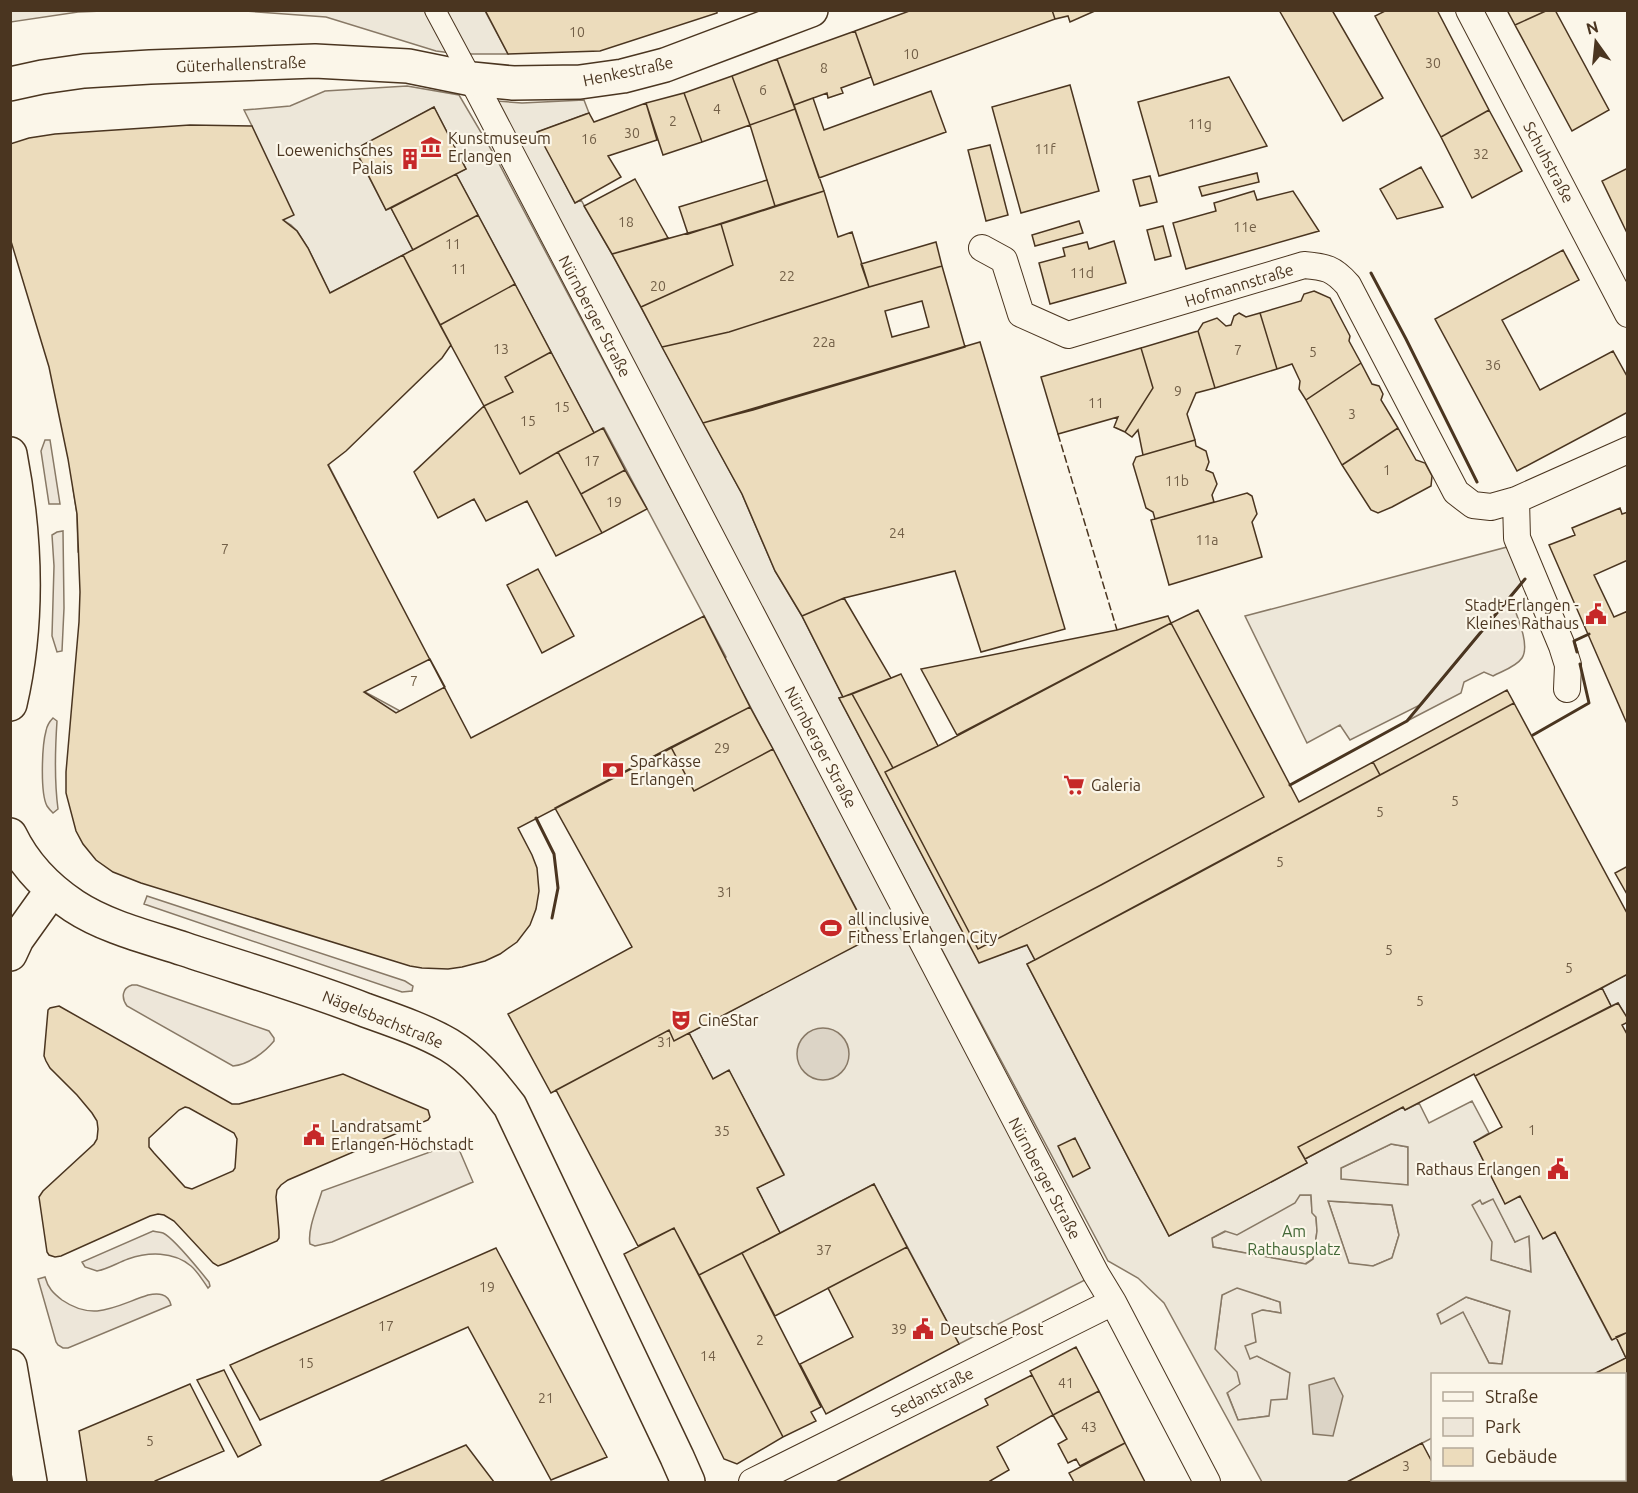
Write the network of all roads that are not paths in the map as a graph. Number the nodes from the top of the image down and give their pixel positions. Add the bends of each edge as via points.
1 (435, 10) edge
2 (811, 10) edge
3 (1469, 10) edge
4 (472, 79) junction
5 (10, 84) edge
6 (982, 249) dead end
7 (1628, 314) edge
8 (1628, 450) edge
9 (10, 454) edge
10 (1516, 500) junction
11 (1567, 689) dead end
12 (10, 704) edge
13 (16, 857) edge
14 (52, 890) junction
15 (10, 954) edge
16 (1113, 1302) junction
17 (10, 1366) edge
18 (30, 1482) edge
19 (688, 1482) edge
20 (752, 1482) edge
21 (1208, 1482) edge

1 - 4 street, Nürnberger Straße
2 - 4 street, Henkestraße via 665,65 623,75 561,83
3 - 7 street, Schuhstraße
4 - 5 street, Güterhallenstraße via 408,66 315,61 84,71
4 - 16 street, Nürnberger Straße
6 - 10 street, Hofmannstraße via 1004,260 1021,314 1068,335 1304,265 1337,272 1348,285 1456,492 1473,505 1491,507
8 - 10 street, Hofmannstraße
9 - 12 street via 24,583 19,662
10 - 11 street via 1517,538 1562,645 1568,664
13 - 14 street, Nägelsbachstraße
14 - 15 street via 16,939
14 - 19 street, Nägelsbachstraße via 114,926 324,994 403,1024 450,1046 479,1069 510,1107
16 - 20 street, Sedanstraße
16 - 21 street, Nürnberger Straße
17 - 18 street

